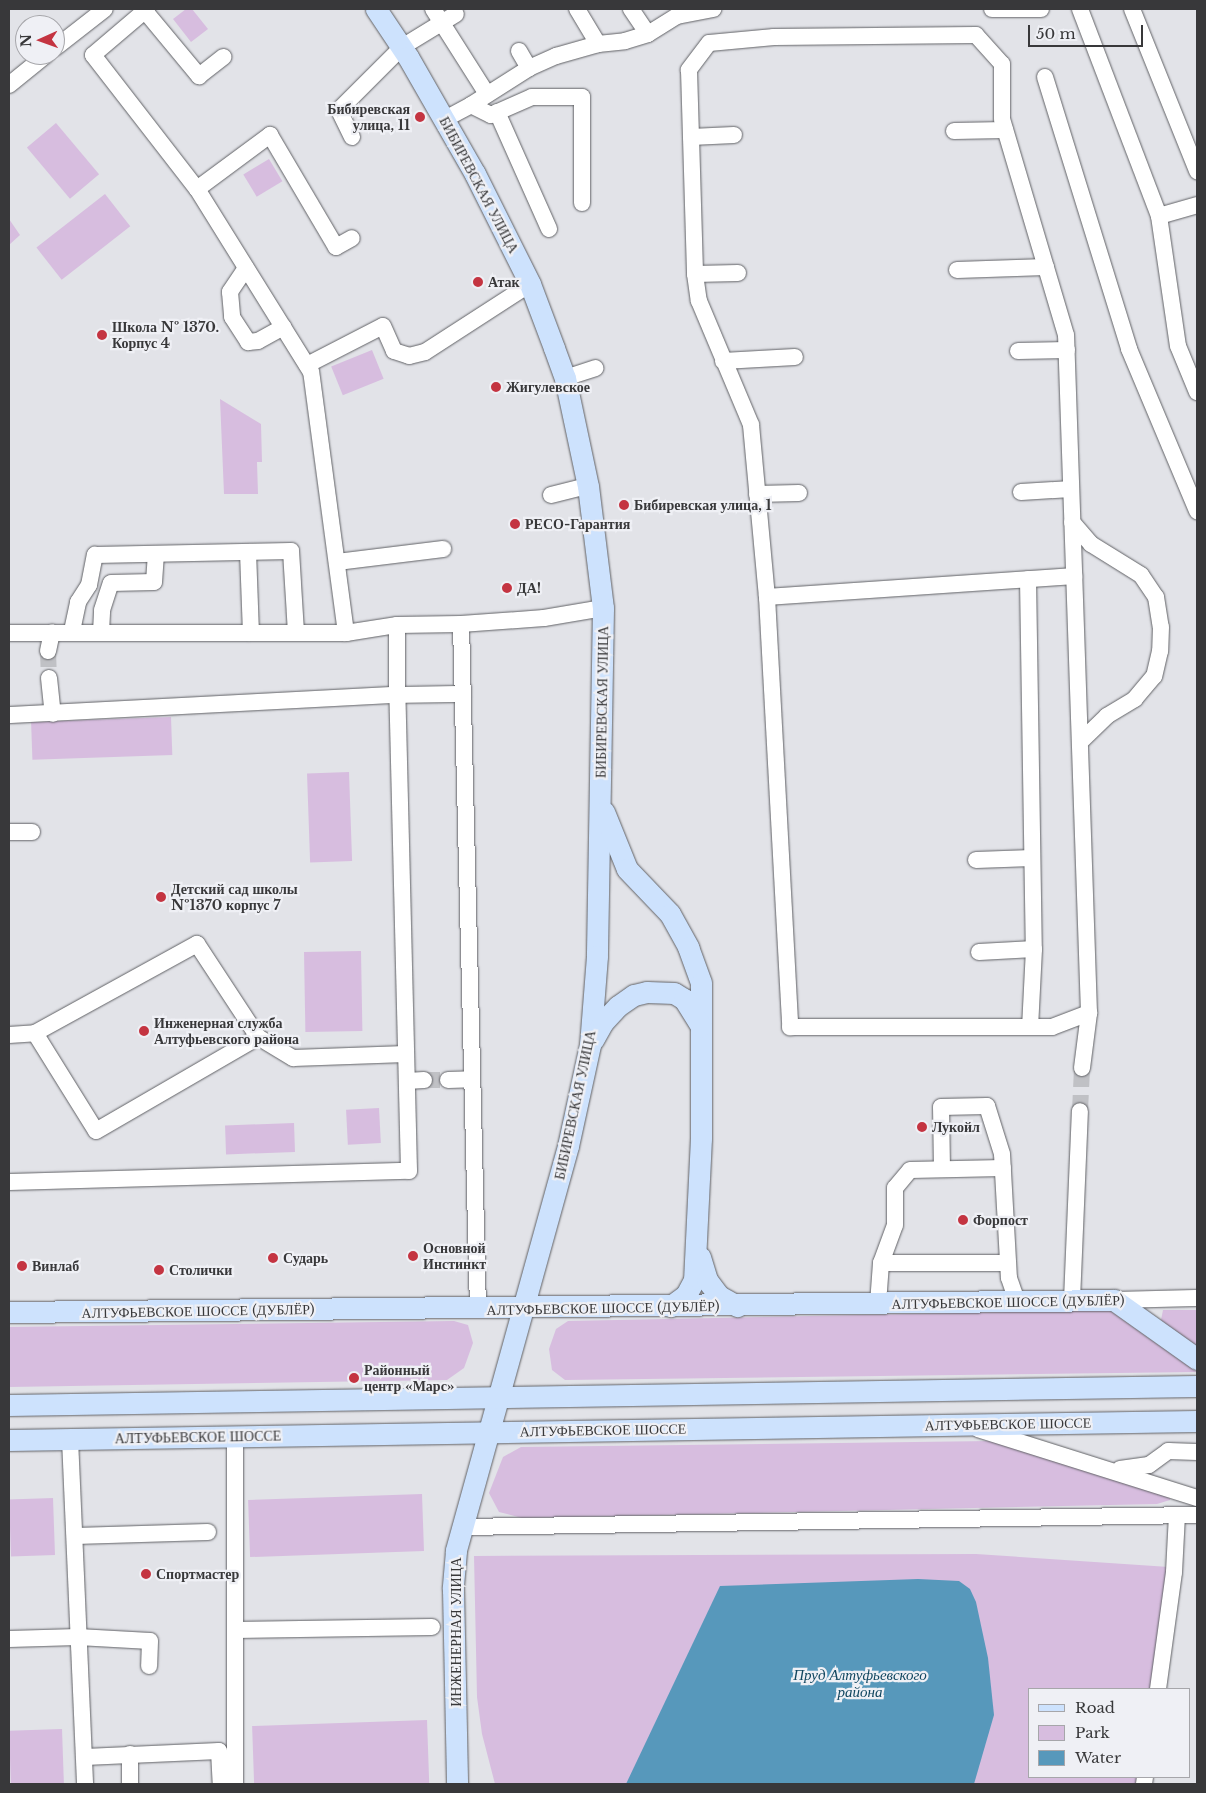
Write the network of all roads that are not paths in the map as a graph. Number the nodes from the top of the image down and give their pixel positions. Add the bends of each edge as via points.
1 (104, 9) edge
2 (376, 9) edge
3 (577, 9) edge
4 (631, 9) edge
5 (714, 9) edge
6 (992, 9) edge
7 (1041, 9) edge
8 (1080, 9) edge
9 (1132, 9) edge
10 (146, 10) edge
11 (456, 14) dead end
12 (437, 16) edge
13 (648, 34) junction
14 (65, 40) edge
15 (598, 44) junction
16 (402, 47) junction
17 (519, 51) dead end
18 (223, 57) dead end
19 (34, 65) edge
20 (529, 68) junction
21 (1045, 77) dead end
22 (9, 85) edge
23 (487, 94) junction
24 (472, 105) junction
25 (497, 112) junction
26 (445, 118) junction
27 (1005, 130) junction
28 (954, 131) dead end
29 (734, 135) dead end
30 (352, 137) dead end
31 (691, 137) junction
32 (1197, 172) edge
33 (197, 189) junction
34 (582, 203) dead end
35 (1197, 205) edge
36 (1158, 216) junction
37 (549, 229) dead end
38 (352, 238) dead end
39 (246, 268) junction
40 (1046, 268) junction
41 (957, 270) dead end
42 (738, 273) dead end
43 (695, 274) junction
44 (530, 284) junction
45 (283, 327) junction
46 (1067, 350) junction
47 (1018, 351) dead end
48 (795, 357) dead end
49 (724, 361) junction
50 (307, 364) junction
51 (595, 368) dead end
52 (565, 378) junction
53 (1197, 392) edge
54 (588, 486) junction
55 (1071, 490) junction
56 (1021, 492) dead end
57 (799, 493) dead end
58 (757, 494) junction
59 (551, 495) dead end
60 (1197, 511) edge
61 (1072, 522) junction
62 (443, 549) dead end
63 (248, 552) junction
64 (156, 554) junction
65 (337, 562) junction
66 (1074, 576) junction
67 (1028, 579) junction
68 (767, 597) junction
69 (603, 608) junction
70 (461, 624) junction
71 (398, 625) junction
72 (72, 631) junction
73 (52, 632) junction
74 (100, 632) junction
75 (9, 633) edge
76 (252, 633) junction
77 (296, 633) junction
78 (346, 633) junction
79 (48, 651) tunnel mouth
80 (48, 678) tunnel mouth
81 (462, 694) junction
82 (397, 695) junction
83 (53, 714) junction
84 (9, 716) edge
85 (1080, 742) junction
86 (601, 802) junction
87 (9, 832) edge
88 (32, 832) dead end
89 (1032, 858) junction
90 (976, 860) dead end
91 (1034, 949) junction
92 (979, 952) dead end
93 (1089, 1013) junction
94 (1030, 1027) junction
95 (702, 1029) junction
96 (35, 1034) junction
97 (9, 1035) edge
98 (258, 1037) junction
99 (590, 1045) junction
100 (406, 1054) junction
101 (1082, 1068) tunnel mouth
102 (472, 1079) junction
103 (424, 1080) tunnel mouth
104 (448, 1080) tunnel mouth
105 (407, 1081) junction
106 (1080, 1111) tunnel mouth
107 (1003, 1168) junction
108 (942, 1169) junction
109 (9, 1182) edge
110 (697, 1246) junction
111 (1008, 1263) junction
112 (881, 1264) junction
113 (1197, 1298) edge
114 (1072, 1300) junction
115 (1114, 1300) junction
116 (1016, 1302) junction
117 (878, 1304) junction
118 (671, 1306) junction
119 (737, 1306) junction
120 (478, 1309) junction
121 (522, 1309) junction
122 (9, 1312) edge
123 (1197, 1358) edge
124 (1197, 1386) edge
125 (498, 1397) junction
126 (9, 1405) edge
127 (1197, 1421) edge
128 (948, 1425) junction
129 (488, 1433) junction
130 (235, 1436) junction
131 (70, 1439) junction
132 (9, 1440) edge
133 (1197, 1452) edge
134 (1103, 1468) junction
135 (1192, 1496) edge
136 (1185, 1515) edge
137 (463, 1527) junction
138 (208, 1532) dead end
139 (75, 1536) junction
140 (432, 1627) dead end
141 (235, 1630) junction
142 (78, 1637) junction
143 (9, 1639) edge
144 (149, 1666) dead end
145 (1158, 1688) edge
146 (456, 1715) junction
147 (130, 1754) junction
148 (85, 1757) junction
149 (85, 1784) edge
150 (130, 1784) edge
151 (222, 1784) edge
152 (236, 1784) edge
153 (457, 1784) edge
154 (467, 1784) edge

1 - 14 street
2 - 16 main road, БИБИРЕВСКАЯ УЛИЦА
3 - 15 street
4 - 13 street
5 - 13 street via 677,16
6 - 7 street
8 - 36 street
9 - 32 street
10 - 18 street via 199,76
10 - 33 street via 93,55
11 - 12 street
12 - 16 street
12 - 23 street
13 - 15 street
15 - 20 street
16 - 26 main road, БИБИРЕВСКАЯ УЛИЦА
16 - 30 street via 339,110
17 - 20 street
19 - 22 street
20 - 23 street
21 - 60 street via 1129,349
23 - 24 street
24 - 25 street via 491,115
24 - 26 street
25 - 34 street via 532,98 582,97
25 - 37 street
26 - 44 main road, БИБИРЕВСКАЯ УЛИЦА
27 - 28 street
27 - 31 street via 1002,64 976,35 774,37 709,43 689,70
27 - 40 street
29 - 31 street
31 - 43 street
33 - 38 street via 270,135 336,247
33 - 39 street
35 - 36 street
36 - 53 street via 1178,346
39 - 45 street
39 - 45 street via 230,292 232,317 248,342 258,341
40 - 41 street
40 - 46 street via 1066,336
42 - 43 street
43 - 49 street via 698,301
44 - 50 street via 425,352 409,356 394,351 383,326
44 - 52 main road, БИБИРЕВСКАЯ УЛИЦА
45 - 50 street
46 - 47 street
46 - 55 street
48 - 49 street
49 - 58 street via 751,425
50 - 65 street via 314,383
51 - 52 street
52 - 54 main road, БИБИРЕВСКАЯ УЛИЦА
54 - 59 street
54 - 69 main road, БИБИРЕВСКАЯ УЛИЦА
55 - 56 street
55 - 61 street
57 - 58 street
58 - 68 street
61 - 66 street
61 - 85 street via 1092,544 1141,575 1156,597 1161,627 1154,676 1135,699 1108,716
62 - 65 street
63 - 64 street
63 - 76 street
63 - 77 street via 291,551
64 - 72 street via 95,555 89,585 78,602
64 - 74 street via 154,582 111,583 102,610
65 - 78 street
66 - 67 street
66 - 85 street
67 - 68 street
67 - 89 street
68 - 94 street via 790,1027
69 - 70 street via 544,618
69 - 86 main road, БИБИРЕВСКАЯ УЛИЦА
70 - 71 street
70 - 81 street
71 - 78 street
71 - 82 street
72 - 73 street
72 - 74 street
73 - 75 street
73 - 79 street
74 - 76 street
76 - 77 street
77 - 78 street
80 - 83 street
81 - 82 street
81 - 102 street
82 - 83 street
82 - 100 street
83 - 84 street
85 - 93 street
86 - 95 main road via 628,869 670,914 688,947 700,983
86 - 99 main road, БИБИРЕВСКАЯ УЛИЦА via 597,956
87 - 88 street
89 - 90 street
89 - 91 street
91 - 92 street
91 - 94 street
93 - 94 street via 1052,1027
93 - 101 street
95 - 99 main road via 684,999 674,993 647,992 634,995 618,1006 603,1022
95 - 110 main road
96 - 97 street
96 - 98 street via 197,944
96 - 98 street via 96,1132
98 - 100 street via 293,1058
99 - 121 main road, БИБИРЕВСКАЯ УЛИЦА via 568,1146
100 - 105 street
102 - 104 street
102 - 120 street
103 - 105 street
105 - 109 street via 409,1171
106 - 114 street
107 - 108 street
107 - 108 street via 1002,1154 987,1106 941,1107
107 - 111 street
108 - 112 street via 910,1170 895,1188 894,1225
110 - 118 main road via 694,1280 686,1295
110 - 119 main road via 707,1280 719,1296
111 - 112 street
111 - 116 street
112 - 117 street
113 - 115 street, АЛТУФЬЕВСКОЕ ШОССЕ (ДУБЛЁР)
114 - 115 main road, АЛТУФЬЕВСКОЕ ШОССЕ (ДУБЛЁР)
114 - 116 main road, АЛТУФЬЕВСКОЕ ШОССЕ (ДУБЛЁР)
115 - 123 main road
116 - 117 main road, АЛТУФЬЕВСКОЕ ШОССЕ (ДУБЛЁР)
117 - 119 main road, АЛТУФЬЕВСКОЕ ШОССЕ (ДУБЛЁР)
118 - 119 main road, АЛТУФЬЕВСКОЕ ШОССЕ (ДУБЛЁР)
118 - 121 main road, АЛТУФЬЕВСКОЕ ШОССЕ (ДУБЛЁР)
120 - 121 main road, АЛТУФЬЕВСКОЕ ШОССЕ (ДУБЛЁР)
120 - 122 main road, АЛТУФЬЕВСКОЕ ШОССЕ (ДУБЛЁР)
121 - 125 main road, БИБИРЕВСКАЯ УЛИЦА
124 - 125 main road
125 - 126 main road
125 - 129 main road, БИБИРЕВСКАЯ УЛИЦА
127 - 128 main road, АЛТУФЬЕВСКОЕ ШОССЕ
128 - 129 main road, АЛТУФЬЕВСКОЕ ШОССЕ
128 - 134 street via 1002,1436
129 - 130 main road, АЛТУФЬЕВСКОЕ ШОССЕ
129 - 137 main road, ИНЖЕНЕРНАЯ УЛИЦА
130 - 131 main road, АЛТУФЬЕВСКОЕ ШОССЕ
130 - 141 street
131 - 132 main road, АЛТУФЬЕВСКОЕ ШОССЕ
131 - 139 street
133 - 134 street via 1168,1451 1141,1468
134 - 135 street
135 - 136 street
136 - 137 street
136 - 145 street
137 - 146 main road, ИНЖЕНЕРНАЯ УЛИЦА via 454,1569
138 - 139 street
139 - 142 street
140 - 141 street
141 - 152 street
142 - 143 street
142 - 144 street via 150,1641
142 - 148 street
146 - 153 main road, ИНЖЕНЕРНАЯ УЛИЦА
146 - 154 main road, ИНЖЕНЕРНАЯ УЛИЦА
147 - 148 street
147 - 150 street
147 - 151 street via 219,1751
148 - 149 street

